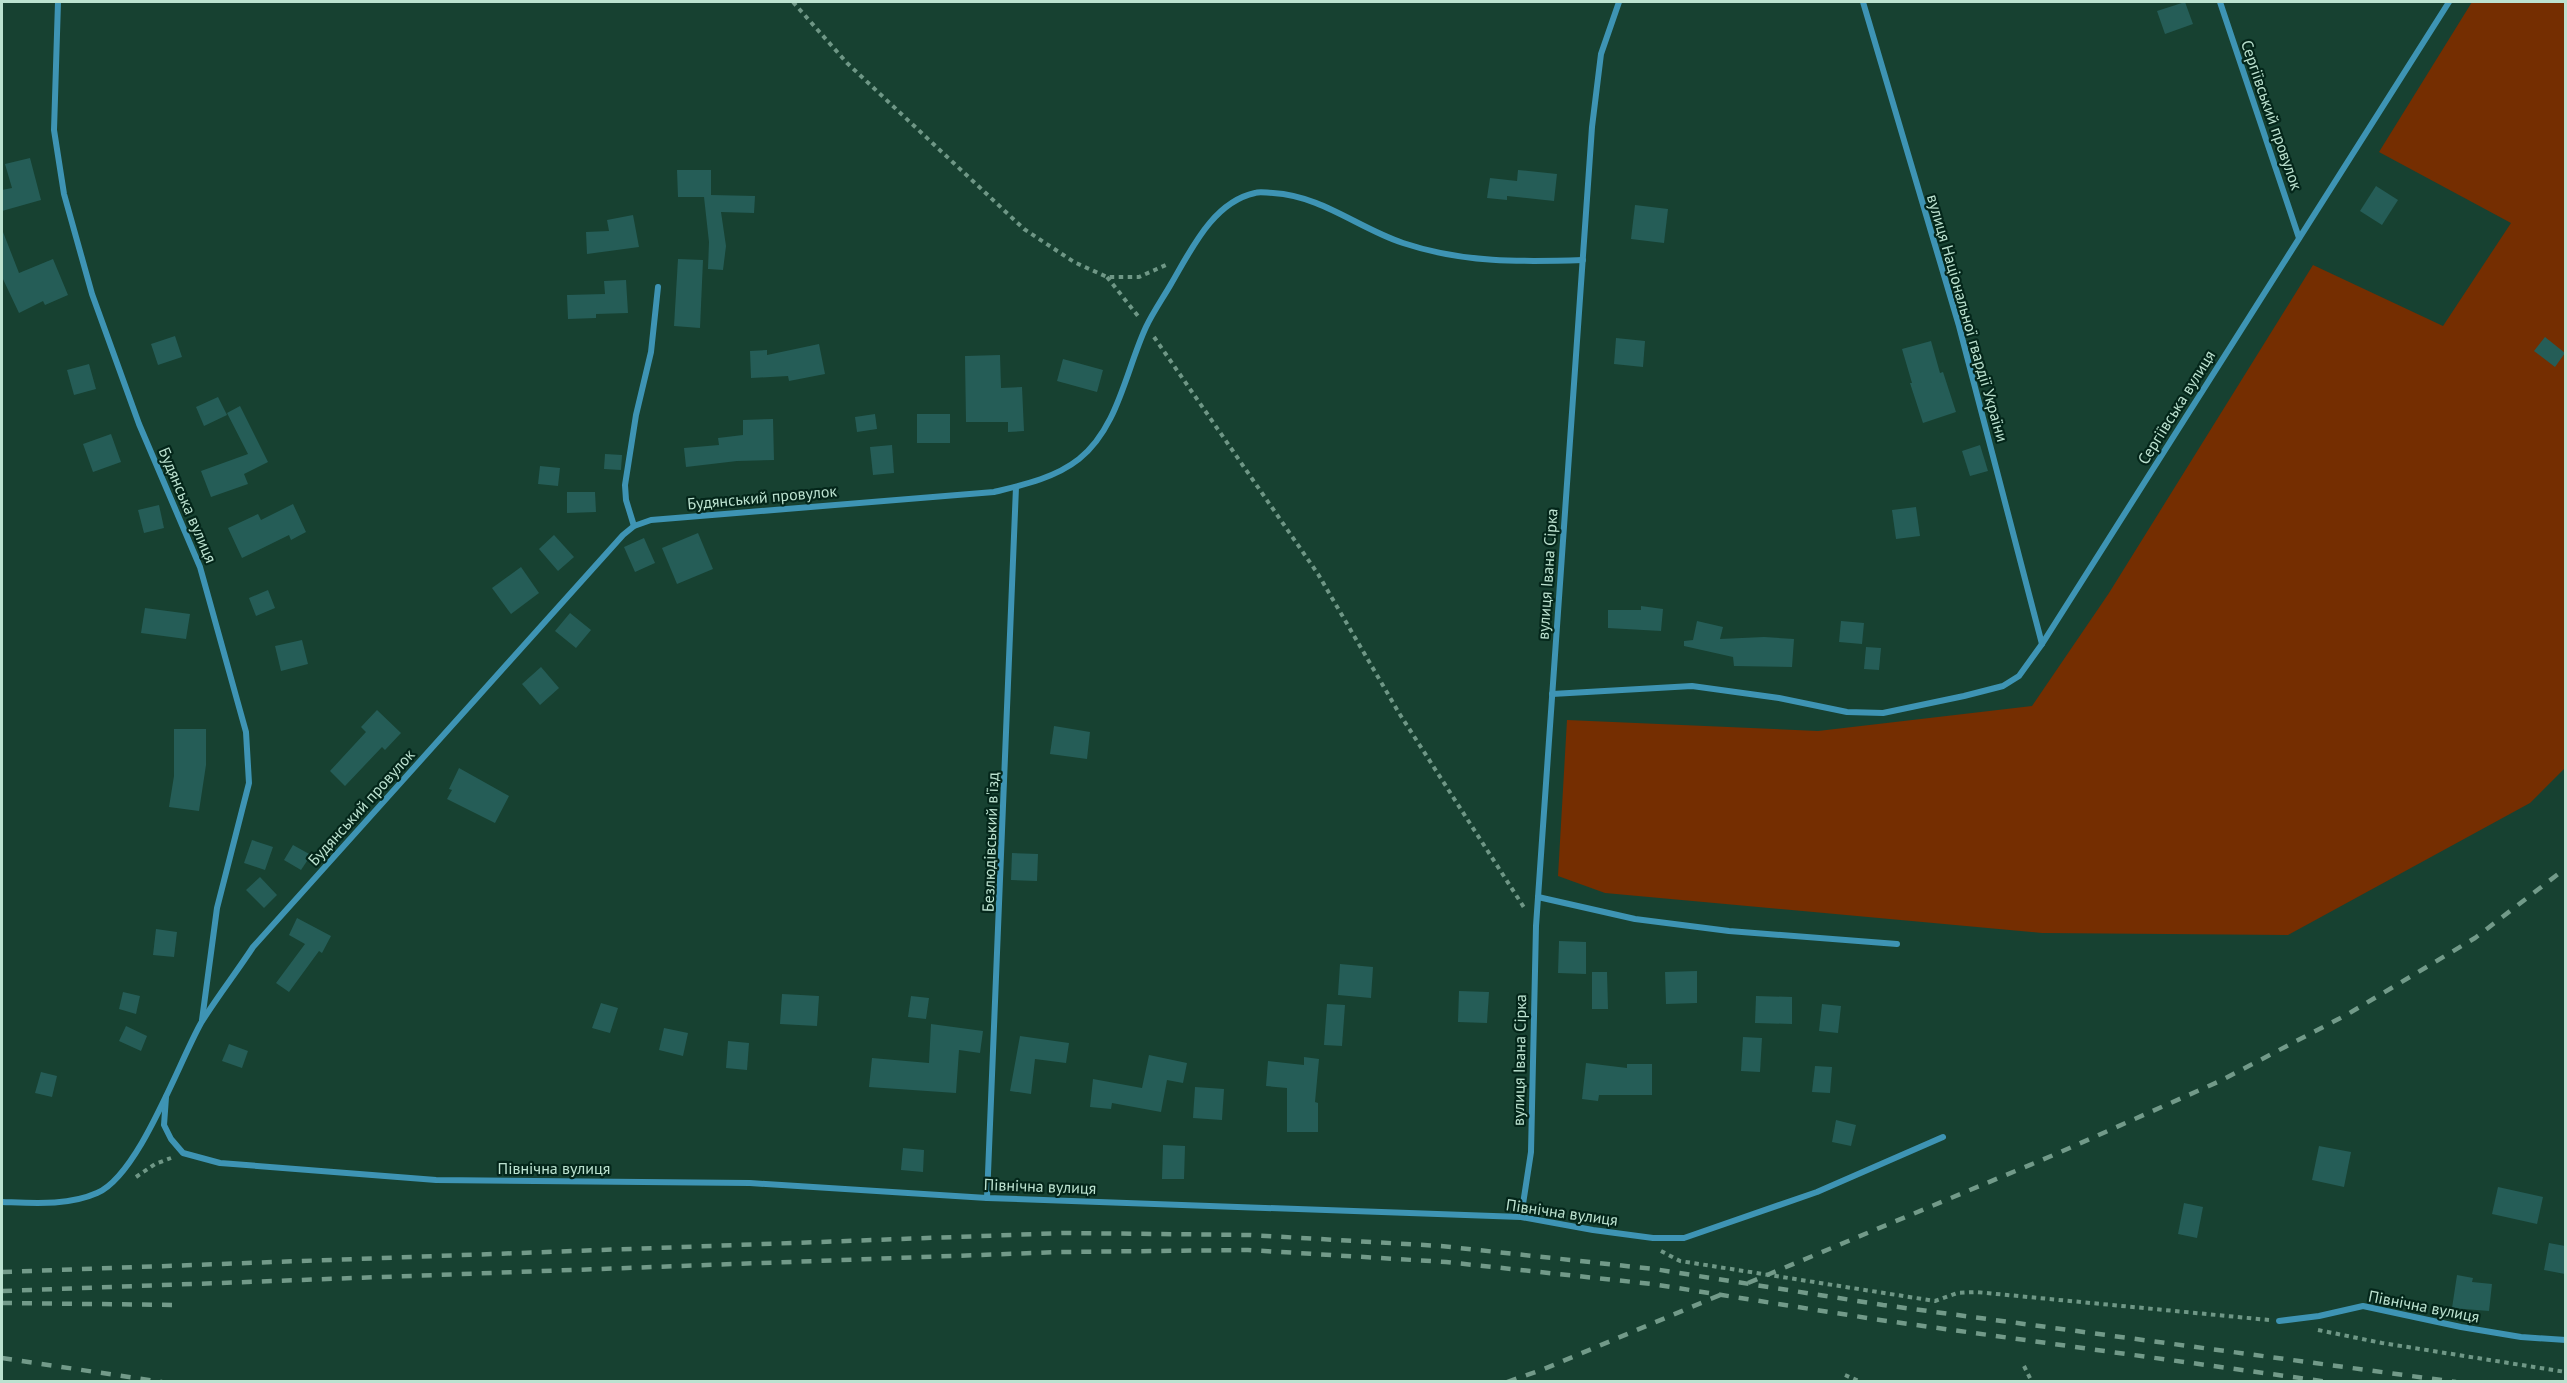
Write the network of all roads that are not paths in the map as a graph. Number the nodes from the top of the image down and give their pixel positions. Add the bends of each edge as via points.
1 (58, 2) edge
2 (1619, 2) edge
3 (1863, 2) edge
4 (2220, 2) edge
5 (2449, 2) edge
6 (2300, 238) junction
7 (1583, 260) junction
8 (658, 287) dead end
9 (1016, 487) junction
10 (634, 526) junction
11 (2042, 644) junction
12 (1552, 694) junction
13 (1538, 897) junction
14 (1897, 944) dead end
15 (202, 1023) junction
16 (166, 1094) junction
17 (1943, 1137) dead end
18 (987, 1198) junction
19 (2, 1202) edge
20 (1521, 1217) junction
21 (2279, 1321) road end
22 (2565, 1340) edge

1 - 15 street, Будянська вулиця via 54,130 64,194 92,294 139,424 200,567 246,732 249,783 217,908
2 - 7 street, вулиця Івана Сірка via 1601,54
3 - 11 street, вулиця Національної гвардії України via 1959,326
4 - 6 street, Сергіївський провулок
5 - 6 street, Сергіївська вулиця
6 - 11 street, Сергіївська вулиця
7 - 9 street, Будянський провулок via 1509,262 1448,255 1402,243 1314,201 1256,192 1240,198 1198,238 1146,326 1115,408 1099,437 1079,459 1054,474
7 - 12 street, вулиця Івана Сірка
8 - 10 street via 651,352 625,485
9 - 10 street, Будянський провулок via 651,520
9 - 18 street, Безлюдівський в'їзд
10 - 15 street, Будянський провулок via 253,948
11 - 12 street, Сергіївська вулиця via 2019,676 2002,686 1883,713 1847,712 1692,687
12 - 13 street, вулиця Івана Сірка
13 - 14 street via 1635,919 1717,930
13 - 20 street, вулиця Івана Сірка via 1531,1152
15 - 16 street, Будянський провулок
16 - 18 street, Північна вулиця via 164,1125 171,1139 183,1153 220,1163 436,1180 750,1183
16 - 19 street, Будянський провулок via 133,1158 115,1180 97,1193 48,1203
17 - 20 street, Північна вулиця via 1818,1192 1684,1238 1653,1238
18 - 20 street, Північна вулиця
21 - 22 street, Північна вулиця via 2363,1306 2461,1327

